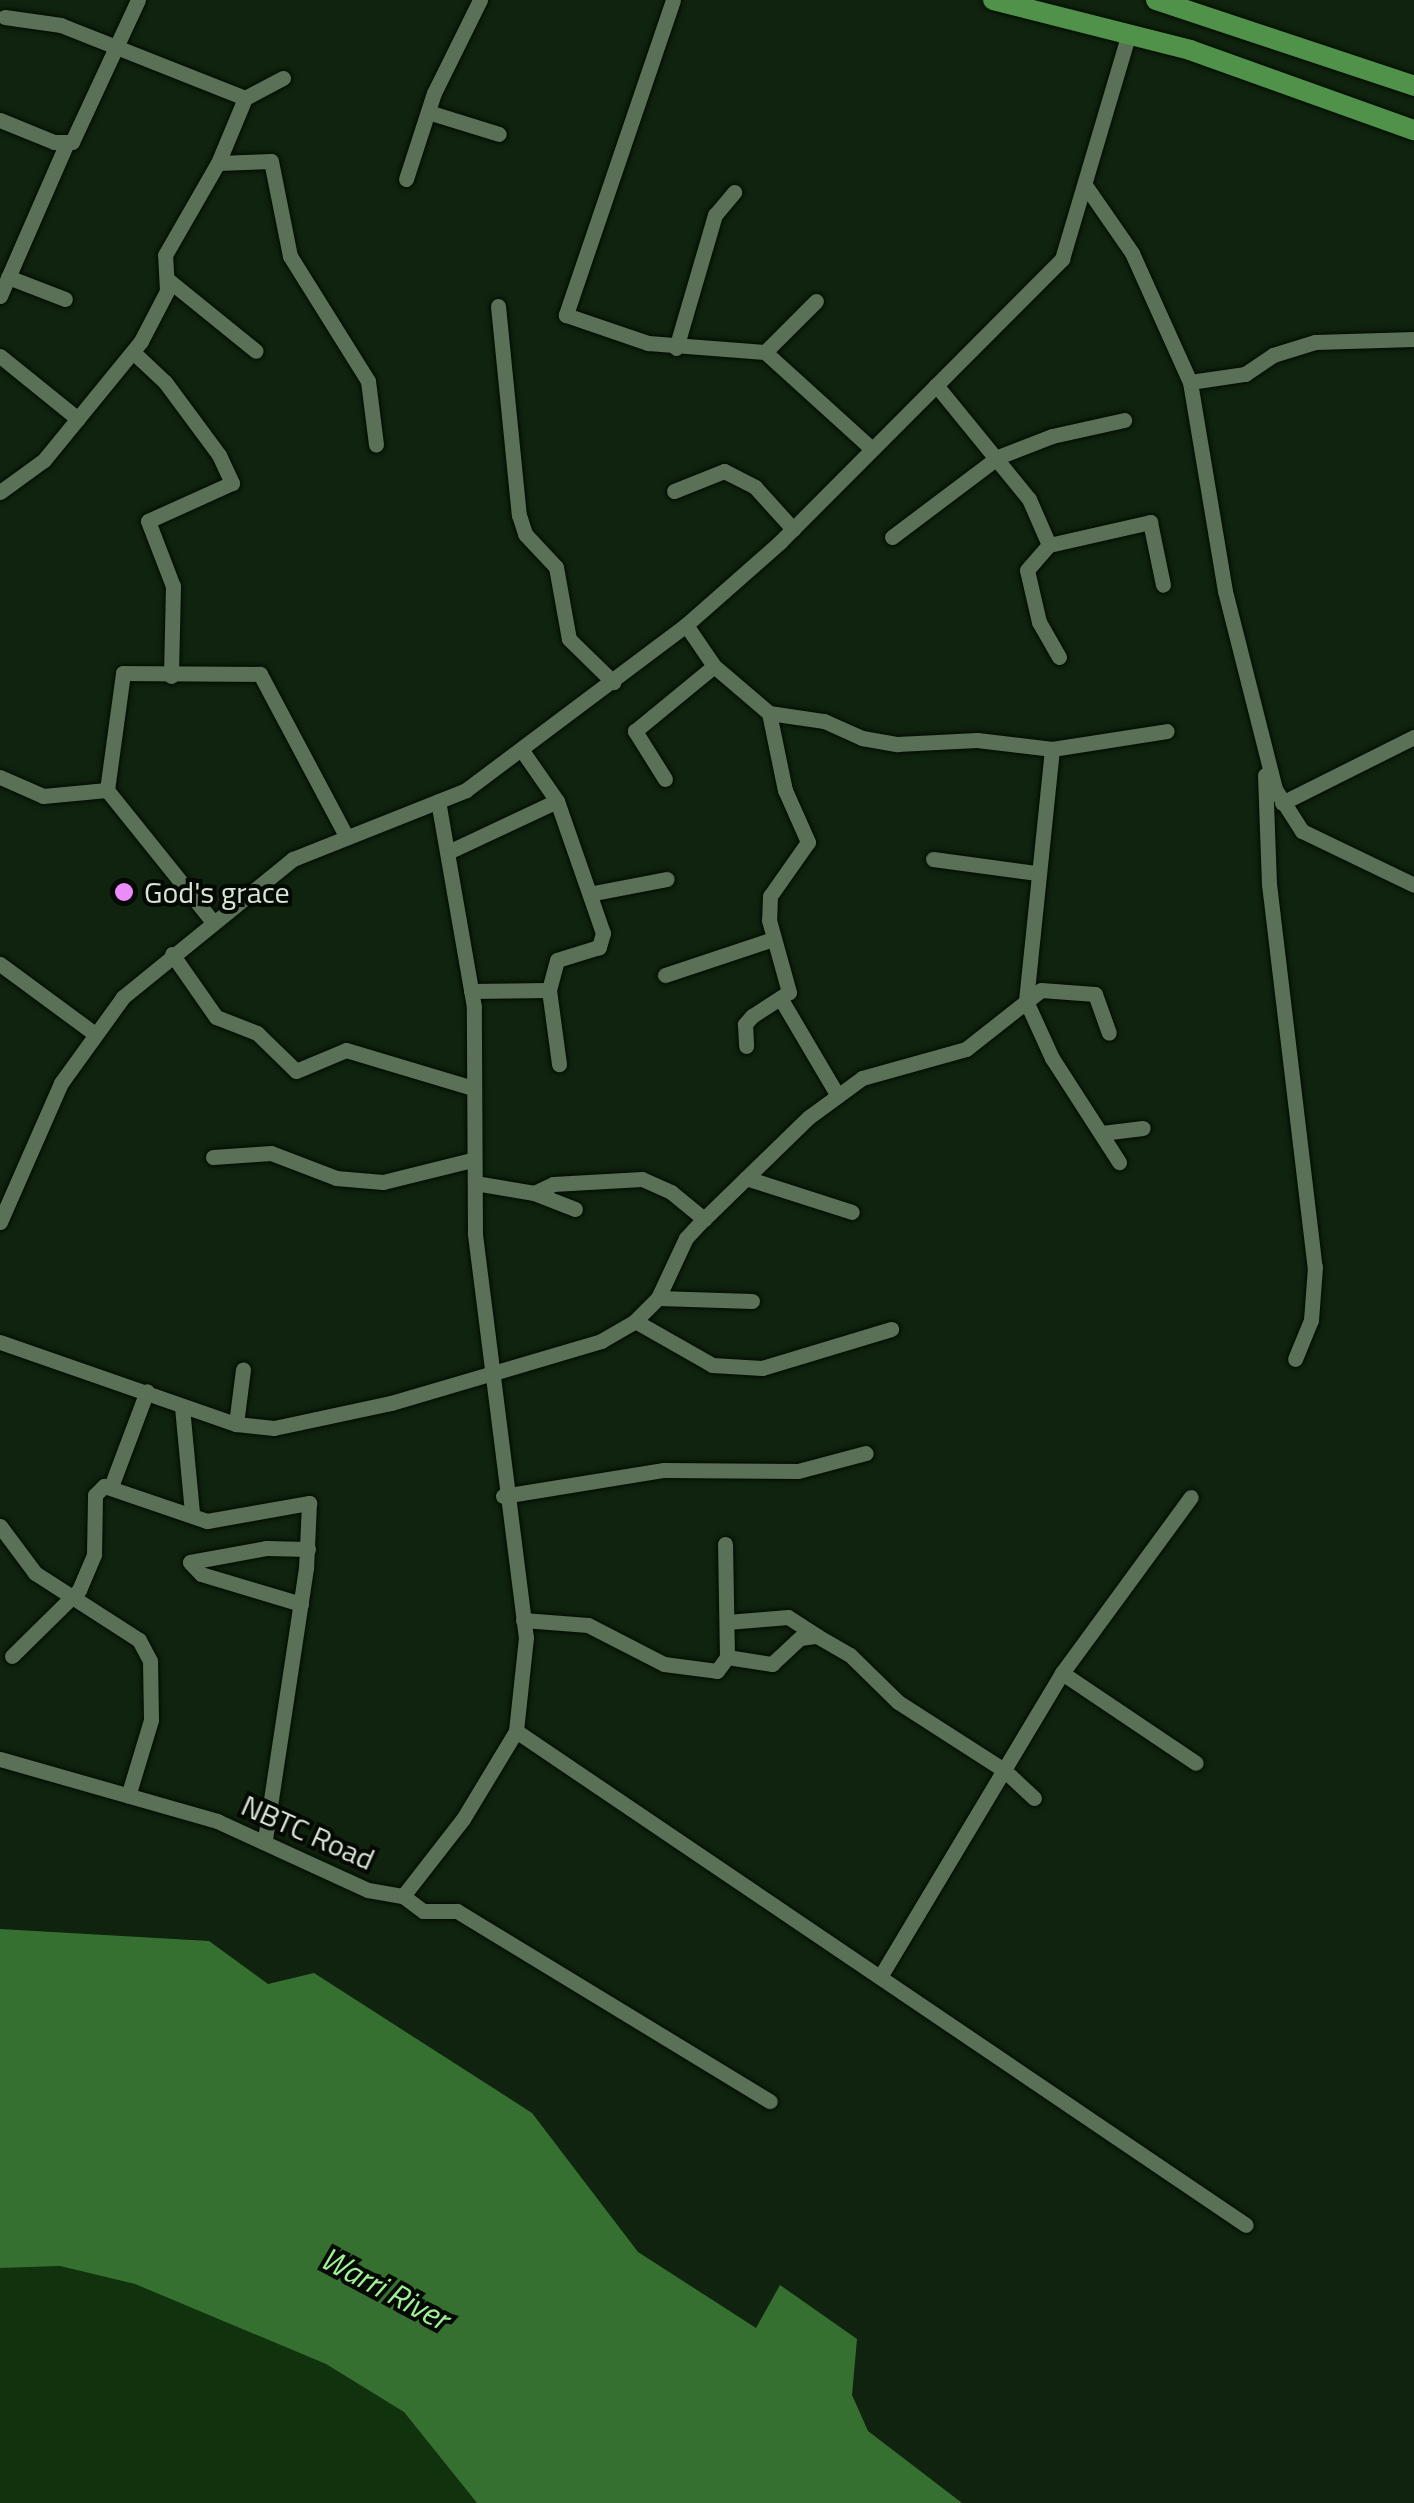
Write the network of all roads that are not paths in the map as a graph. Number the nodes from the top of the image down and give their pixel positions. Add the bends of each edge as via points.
1 (138, 0) edge
2 (480, 0) edge
3 (673, 0) edge
4 (993, 0) edge
5 (1156, 0) edge
6 (1193, 5) edge
7 (5, 17) dead end
8 (1129, 33) junction
9 (118, 48) junction
10 (283, 78) dead end
11 (1414, 86) edge
12 (244, 98) junction
13 (428, 112) junction
14 (0, 120) edge
15 (1414, 130) edge
16 (499, 134) dead end
17 (66, 145) junction
18 (218, 163) junction
19 (406, 179) dead end
20 (1085, 185) junction
21 (734, 192) dead end
22 (8, 277) junction
23 (167, 278) junction
24 (0, 296) edge
25 (66, 299) dead end
26 (816, 301) dead end
27 (498, 306) dead end
28 (1414, 339) edge
29 (676, 348) junction
30 (256, 351) dead end
31 (133, 352) junction
32 (766, 352) junction
33 (0, 356) edge
34 (1190, 382) junction
35 (936, 385) junction
36 (78, 419) junction
37 (1124, 420) dead end
38 (376, 444) dead end
39 (872, 448) junction
40 (998, 457) junction
41 (674, 491) dead end
42 (0, 492) edge
43 (793, 529) junction
44 (892, 537) dead end
45 (1049, 545) junction
46 (1163, 585) dead end
47 (686, 625) junction
48 (1059, 658) dead end
49 (714, 666) junction
50 (171, 676) junction
51 (613, 682) junction
52 (768, 713) junction
53 (1166, 731) dead end
54 (1414, 737) edge
55 (1052, 749) junction
56 (524, 752) junction
57 (1265, 764) junction
58 (0, 777) edge
59 (665, 779) dead end
60 (108, 790) junction
61 (438, 800) junction
62 (557, 801) junction
63 (1282, 804) junction
64 (344, 834) junction
65 (448, 852) junction
66 (933, 859) dead end
67 (1037, 873) junction
68 (667, 879) dead end
69 (1414, 885) edge
70 (594, 893) junction
71 (212, 922) junction
72 (773, 939) junction
73 (172, 954) junction
74 (0, 964) edge
75 (665, 975) dead end
76 (471, 990) junction
77 (549, 990) junction
78 (782, 1000) junction
79 (1026, 1001) junction
80 (1109, 1033) dead end
81 (95, 1034) junction
82 (746, 1046) dead end
83 (559, 1064) dead end
84 (469, 1087) junction
85 (838, 1096) junction
86 (1144, 1128) dead end
87 (1102, 1133) junction
88 (213, 1157) dead end
89 (472, 1160) junction
90 (1119, 1162) dead end
91 (746, 1178) junction
92 (475, 1183) junction
93 (534, 1193) junction
94 (575, 1209) dead end
95 (852, 1212) dead end
96 (704, 1219) junction
97 (0, 1222) edge
98 (658, 1298) junction
99 (752, 1301) dead end
100 (634, 1321) junction
101 (891, 1329) dead end
102 (0, 1342) edge
103 (1294, 1359) dead end
104 (492, 1369) junction
105 (243, 1370) dead end
106 (147, 1391) junction
107 (182, 1407) junction
108 (236, 1424) junction
109 (866, 1454) dead end
110 (112, 1484) junction
111 (503, 1496) junction
112 (1191, 1497) dead end
113 (192, 1512) junction
114 (0, 1526) edge
115 (725, 1544) dead end
116 (308, 1549) junction
117 (70, 1599) junction
118 (301, 1604) junction
119 (524, 1620) junction
120 (727, 1622) junction
121 (817, 1636) junction
122 (12, 1656) dead end
123 (727, 1657) junction
124 (1062, 1674) junction
125 (516, 1731) junction
126 (0, 1759) edge
127 (1196, 1763) dead end
128 (1004, 1770) junction
129 (128, 1796) junction
130 (1034, 1798) dead end
131 (265, 1840) junction
132 (403, 1896) junction
133 (880, 1977) junction
134 (770, 2101) dead end
135 (1246, 2224) dead end

1 - 9 street
2 - 13 street
3 - 29 street via 566,315
4 - 8 main road
5 - 6 main road
6 - 11 main road
7 - 9 street via 61,25
8 - 15 main road
8 - 20 street
9 - 12 street
9 - 17 street
10 - 12 street
12 - 18 street
13 - 16 street
13 - 19 street
14 - 17 street
17 - 22 street
18 - 23 street via 165,255
18 - 38 street via 270,161 290,256 368,381
20 - 34 street via 1132,253
20 - 35 street via 1062,259
21 - 29 street via 715,214
22 - 24 street
22 - 25 street
23 - 30 street
23 - 31 street
26 - 32 street
27 - 51 street via 519,515 525,534 556,567 569,638
28 - 34 street via 1315,342 1273,355 1245,374
29 - 32 street
31 - 36 street
31 - 50 street via 176,397 232,483 148,521 173,586
32 - 39 street
33 - 36 street
34 - 57 street via 1225,592
35 - 39 street
35 - 40 street
36 - 42 street via 28,475
37 - 40 street
39 - 43 street
40 - 44 street
40 - 45 street via 1029,499
41 - 43 street via 724,470 755,487
43 - 47 street
45 - 46 street via 1150,522
45 - 48 street via 1028,570 1039,622
47 - 49 street
47 - 51 street
49 - 52 street
49 - 59 street via 635,730
50 - 60 street via 123,674
50 - 64 street via 260,674
51 - 56 street
52 - 55 street via 824,721 876,742 977,740
52 - 72 street via 785,790 808,842 770,896
53 - 55 street
54 - 63 street
55 - 67 street
56 - 61 street
56 - 62 street
57 - 63 street
57 - 103 street via 1269,884 1315,1266 1312,1320
58 - 60 street via 43,796
60 - 71 street
61 - 64 street
61 - 65 street
62 - 65 street
62 - 70 street
63 - 69 street via 1302,831
64 - 71 street via 293,859
65 - 76 street
66 - 67 street
67 - 79 street
68 - 70 street
70 - 77 street via 602,942 557,960
71 - 73 street
72 - 75 street
72 - 78 street via 789,992
73 - 81 street via 123,997
73 - 84 street via 216,1016 257,1034 296,1071 346,1050
74 - 81 street
76 - 77 street
76 - 84 street
77 - 83 street
78 - 82 street via 745,1024
78 - 85 street
79 - 80 street via 1042,990 1095,994
79 - 85 street via 966,1049 862,1078
79 - 87 street via 1052,1058
81 - 97 street via 48,1109
84 - 89 street
85 - 91 street
86 - 87 street
87 - 90 street
88 - 89 street via 271,1153 336,1178 383,1182
89 - 92 street
91 - 95 street
91 - 96 street
92 - 93 street
92 - 104 street
93 - 94 street
93 - 96 street via 553,1184 642,1179 672,1192
96 - 98 street via 686,1238
98 - 99 street
98 - 100 street
100 - 101 street via 712,1364 762,1368
100 - 104 street via 601,1341
102 - 106 street
104 - 108 street via 333,1419 274,1428
104 - 111 street
105 - 108 street
106 - 107 street
106 - 110 street
107 - 108 street
107 - 113 street
109 - 111 street via 816,1469 664,1470
110 - 113 street via 136,1499
110 - 117 street via 95,1495 94,1554
111 - 119 street
112 - 124 street
113 - 116 street via 207,1522 309,1503
114 - 117 street via 35,1573
115 - 120 street
116 - 118 street
116 - 118 street via 266,1548 190,1562 201,1574
117 - 122 street
117 - 129 street via 140,1640 150,1661 151,1720
118 - 131 street
119 - 123 street via 588,1625 664,1664 718,1677
119 - 125 street
120 - 121 street via 788,1618
120 - 123 street
121 - 123 street via 800,1638 772,1664
121 - 128 street via 850,1655 898,1702
124 - 127 street
124 - 128 street
125 - 132 street, NBTC Road via 463,1819
125 - 133 street
126 - 129 street, NBTC Road
128 - 130 street
128 - 133 street
129 - 131 street, NBTC Road
131 - 132 street, NBTC Road via 368,1890
132 - 134 street via 423,1911 457,1911
133 - 135 street

